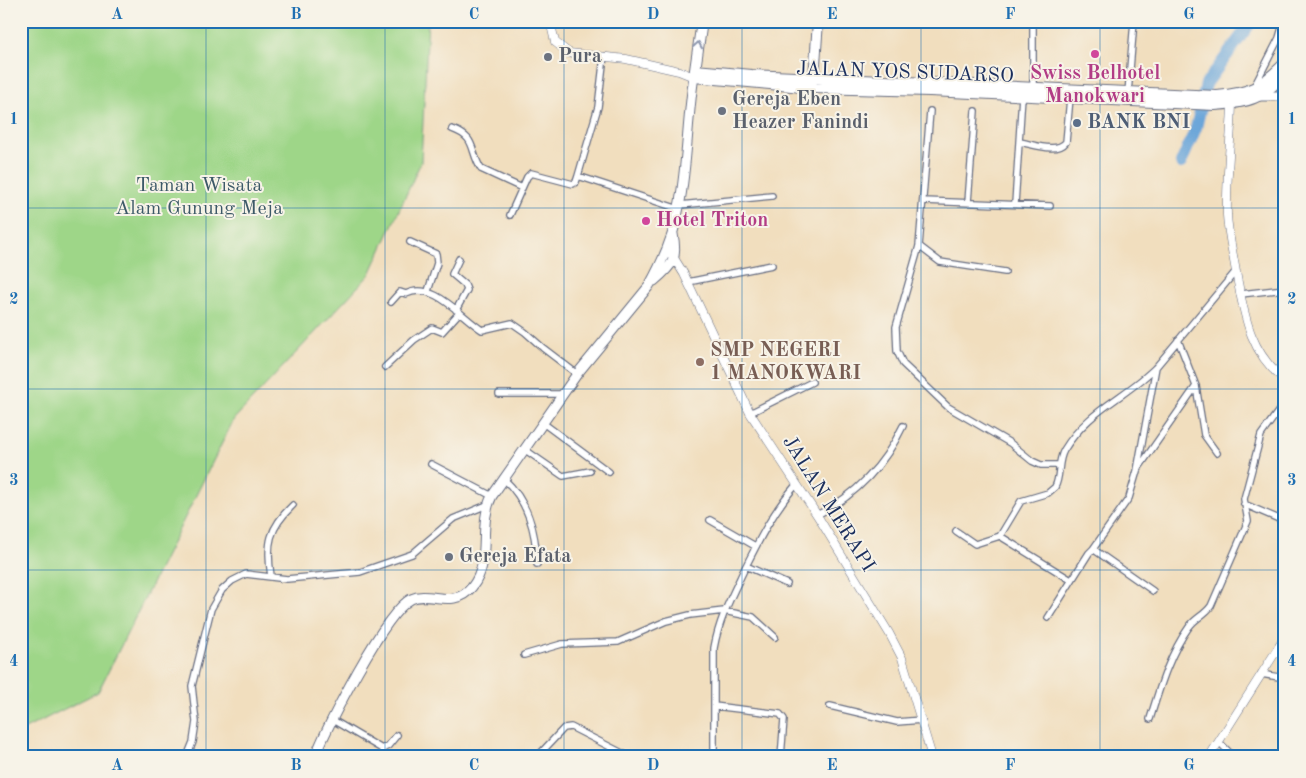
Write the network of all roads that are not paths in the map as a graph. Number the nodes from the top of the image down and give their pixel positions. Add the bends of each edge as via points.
1 (550, 21) edge
2 (702, 21) edge
3 (818, 21) edge
4 (1033, 21) edge
5 (1134, 21) edge
6 (1284, 21) edge
7 (604, 56) junction
8 (1285, 71) edge
9 (694, 73) junction
10 (814, 79) junction
11 (960, 88) junction
12 (1032, 88) junction
13 (1128, 93) junction
14 (1257, 93) junction
15 (1022, 96) junction
16 (1285, 96) edge
17 (1070, 98) junction
18 (1192, 99) junction
19 (1216, 100) junction
20 (1232, 104) junction
21 (930, 110) dead end
22 (975, 112) dead end
23 (452, 129) dead end
24 (1019, 142) junction
25 (578, 176) junction
26 (522, 188) junction
27 (772, 196) dead end
28 (924, 201) junction
29 (968, 202) junction
30 (1015, 204) junction
31 (1050, 206) dead end
32 (679, 207) junction
33 (510, 215) dead end
34 (673, 234) junction
35 (410, 242) dead end
36 (919, 246) junction
37 (666, 251) junction
38 (459, 259) dead end
39 (662, 260) junction
40 (673, 261) junction
41 (772, 265) dead end
42 (1236, 271) junction
43 (1005, 272) dead end
44 (686, 278) junction
45 (649, 286) junction
46 (1285, 289) edge
47 (428, 291) junction
48 (1241, 294) junction
49 (391, 302) dead end
50 (458, 311) junction
51 (1178, 340) junction
52 (384, 367) dead end
53 (1156, 367) junction
54 (577, 374) junction
55 (1285, 380) edge
56 (812, 382) dead end
57 (1196, 386) junction
58 (499, 394) dead end
59 (564, 394) junction
60 (1285, 402) edge
61 (750, 413) junction
62 (543, 423) junction
63 (903, 426) dead end
64 (524, 450) junction
65 (1217, 454) dead end
66 (431, 464) dead end
67 (1059, 465) junction
68 (590, 471) dead end
69 (1137, 471) junction
70 (609, 472) dead end
71 (504, 478) junction
72 (797, 484) junction
73 (489, 500) junction
74 (1244, 504) junction
75 (293, 505) dead end
76 (817, 515) junction
77 (1279, 519) dead end
78 (710, 520) dead end
79 (956, 531) dead end
80 (1000, 536) junction
81 (755, 546) junction
82 (1093, 550) junction
83 (537, 564) dead end
84 (746, 566) junction
85 (271, 576) junction
86 (1071, 580) junction
87 (787, 584) dead end
88 (1153, 591) dead end
89 (724, 611) junction
90 (1048, 618) dead end
91 (775, 637) dead end
92 (1285, 637) edge
93 (524, 655) dead end
94 (1261, 674) junction
95 (1285, 678) edge
96 (714, 706) junction
97 (830, 706) dead end
98 (331, 719) junction
99 (1150, 719) dead end
100 (922, 720) junction
101 (397, 735) dead end
102 (1220, 743) junction
103 (383, 749) junction
104 (187, 757) edge
105 (315, 757) edge
106 (381, 757) edge
107 (537, 757) edge
108 (630, 757) edge
109 (714, 757) edge
110 (781, 757) edge
111 (932, 757) edge
112 (1209, 757) edge
113 (1234, 757) edge

1 - 7 street via 553,38 563,50
9 -> 2 highway
3 - 10 highway
4 - 12 street
5 - 13 street
6 - 14 street
7 - 9 street
7 - 25 street via 598,107
8 - 14 highway, JALAN YOS SUDARSO
9 - 10 highway, JALAN YOS SUDARSO
9 - 11 highway, JALAN YOS SUDARSO via 813,88
9 - 32 main road
10 - 11 highway, JALAN YOS SUDARSO
11 - 12 highway, JALAN YOS SUDARSO
11 - 15 highway, JALAN YOS SUDARSO
12 - 13 highway, JALAN YOS SUDARSO
13 - 18 highway, JALAN YOS SUDARSO
14 - 16 main road
14 - 19 highway, JALAN YOS SUDARSO
14 - 20 highway, JALAN YOS SUDARSO
15 - 17 highway, JALAN YOS SUDARSO
15 - 24 street
17 - 18 highway, JALAN YOS SUDARSO
17 - 24 street via 1063,146 1056,149
18 - 19 highway, JALAN YOS SUDARSO
19 - 20 highway, JALAN YOS SUDARSO
20 - 42 street via 1228,218
21 - 28 street
22 - 29 street
23 - 26 street via 466,135 483,171
24 - 30 street
25 - 26 street via 573,184 531,173
25 - 32 street
26 - 33 street
27 - 32 street
28 - 29 street
28 - 36 street
29 - 30 street
30 - 31 street
32 - 34 main road
34 - 37 main road
34 - 40 main road
35 - 47 street via 436,254 437,262
36 - 43 street via 940,262
36 - 67 street via 896,327 900,359 958,414 1010,442 1032,462
37 - 39 main road
37 - 40 street, JALAN MERAPI
38 - 50 street via 452,274 467,290
39 - 40 street
39 - 45 main road
40 - 44 street, JALAN MERAPI
40 - 45 main road
41 - 44 street
42 - 48 street
42 - 51 street
44 - 61 street, JALAN MERAPI
45 - 54 main road
46 - 48 street
47 - 49 street via 400,292
47 - 50 street
48 - 55 street via 1255,346 1269,366
50 - 52 street via 442,332 432,328
50 - 54 street via 482,330 512,323
51 - 53 street
51 - 57 street
53 - 67 street via 1145,379 1093,414 1064,450
53 - 69 street
54 - 59 main road
56 - 61 street
57 - 65 street via 1204,435
57 - 69 street
58 - 59 street
59 - 62 main road
60 - 74 street via 1261,435
61 - 72 street, JALAN MERAPI
62 - 64 main road
62 - 70 street
63 - 76 street via 882,464 844,498
64 - 68 street via 563,476
64 - 71 main road
66 - 73 street
67 - 80 street via 1055,487 1048,493 1021,501
69 - 82 street via 1129,498
71 - 73 main road
71 - 83 street via 526,507
72 - 76 street, JALAN MERAPI
72 - 81 street via 778,505
73 - 85 street via 461,514 408,556 346,574 287,579
73 - 98 main road via 484,524 483,563 470,590 448,600 417,596 401,607
74 - 77 street
74 - 99 street via 1249,517 1245,530 1207,613 1191,624 1170,659
75 - 85 street via 280,517 271,533 268,555
76 - 100 street, JALAN MERAPI via 902,658
78 - 81 street
79 - 80 street via 975,544
80 - 86 street
81 - 84 street
82 - 86 street via 1088,552
82 - 88 street
84 - 87 street
84 - 89 street
85 - 104 street via 246,574 232,581 222,590 211,609 192,686 196,722
86 - 90 street
89 - 91 street via 753,617
89 - 93 street via 666,621 618,642 562,644
89 - 96 street via 714,648
92 - 94 street
94 - 95 street
94 - 102 street
96 - 109 street
96 - 110 street via 780,714 784,719
97 - 100 street via 896,722
98 - 103 street
98 - 105 main road
100 - 111 street, JALAN MERAPI
101 - 103 street
102 - 112 street
102 - 113 street
103 - 106 street
107 - 108 street via 564,728 571,727

